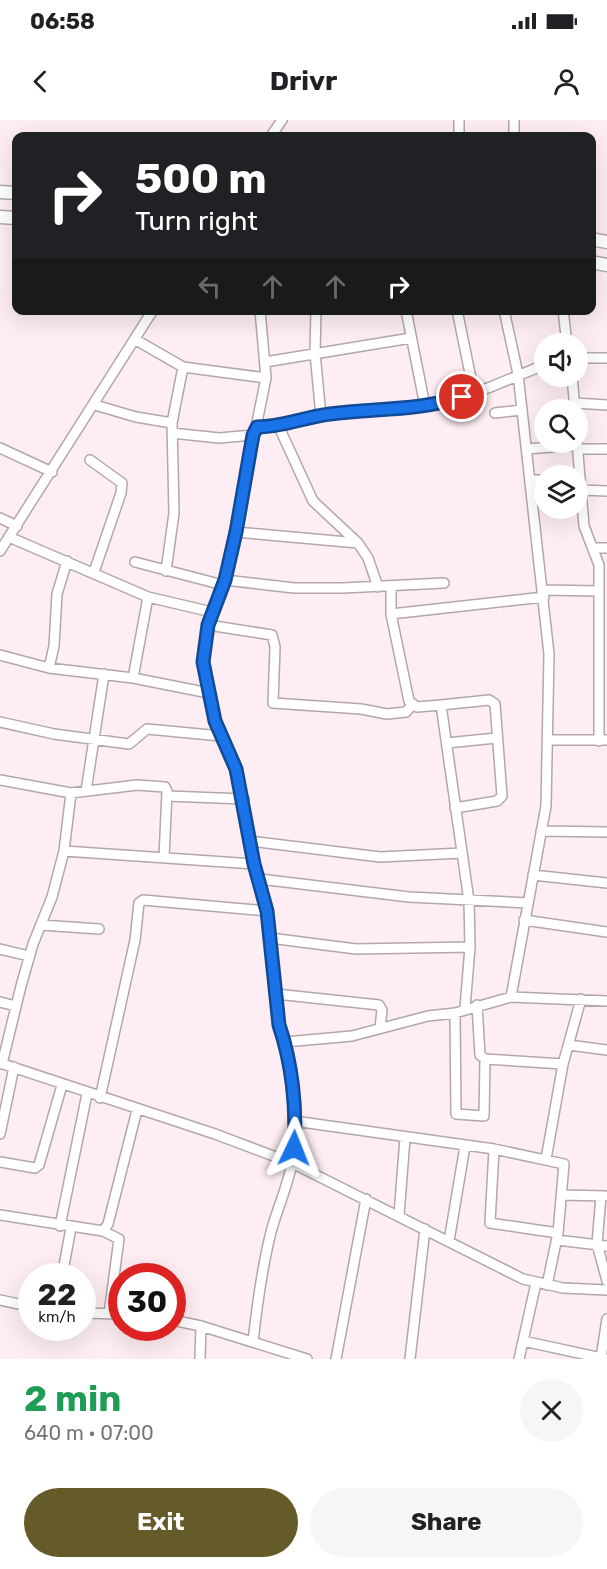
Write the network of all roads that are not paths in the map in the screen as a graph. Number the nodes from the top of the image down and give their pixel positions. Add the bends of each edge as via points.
1 (150, 315) edge
2 (260, 315) edge
3 (316, 315) edge
4 (407, 315) edge
5 (458, 315) edge
6 (505, 315) edge
7 (564, 315) edge
8 (566, 333) edge
9 (411, 338) junction
10 (136, 340) junction
11 (315, 352) junction
12 (588, 358) edge
13 (607, 358) edge
14 (265, 362) junction
15 (183, 367) junction
16 (534, 368) edge
17 (518, 374) junction
18 (266, 378) junction
19 (474, 393) junction
20 (95, 405) junction
21 (607, 405) edge
22 (425, 406) junction
23 (588, 406) edge
24 (522, 410) junction
25 (495, 413) dead end
26 (321, 416) junction
27 (172, 423) junction
28 (279, 427) junction
29 (255, 431) junction
30 (172, 433) junction
31 (588, 446) edge
32 (0, 448) edge
33 (534, 448) edge
34 (527, 449) junction
35 (607, 449) edge
36 (90, 460) dead end
37 (52, 472) junction
38 (532, 480) joint
39 (588, 486) edge
40 (607, 491) edge
41 (0, 518) edge
42 (583, 519) edge
43 (17, 526) junction
44 (236, 532) junction
45 (9, 537) junction
46 (358, 543) junction
47 (593, 548) junction
48 (607, 548) edge
49 (0, 551) edge
50 (67, 561) junction
51 (135, 562) dead end
52 (166, 571) junction
53 (94, 572) junction
54 (224, 583) junction
55 (444, 583) dead end
56 (391, 586) junction
57 (378, 587) junction
58 (598, 591) junction
59 (544, 594) junction
60 (148, 597) junction
61 (602, 603) edge
62 (212, 612) junction
63 (391, 614) junction
64 (208, 625) junction
65 (0, 655) edge
66 (49, 668) junction
67 (104, 675) junction
68 (134, 678) junction
69 (209, 693) junction
70 (412, 705) junction
71 (441, 705) junction
72 (0, 722) edge
73 (220, 736) junction
74 (496, 738) junction
75 (94, 740) junction
76 (548, 740) junction
77 (603, 740) edge
78 (447, 743) junction
79 (0, 780) edge
80 (86, 791) junction
81 (71, 793) junction
82 (167, 796) junction
83 (244, 799) junction
84 (455, 808) junction
85 (541, 831) junction
86 (607, 832) edge
87 (250, 842) junction
88 (64, 851) junction
89 (462, 853) junction
90 (164, 858) junction
91 (254, 864) junction
92 (533, 875) junction
93 (260, 879) junction
94 (607, 883) edge
95 (469, 901) junction
96 (528, 903) junction
97 (267, 911) junction
98 (524, 920) junction
99 (41, 925) junction
100 (99, 929) dead end
101 (607, 932) edge
102 (270, 938) junction
103 (470, 947) junction
104 (0, 949) edge
105 (29, 956) junction
106 (276, 994) junction
107 (511, 997) junction
108 (581, 999) junction
109 (607, 1001) edge
110 (0, 1002) edge
111 (477, 1005) junction
112 (16, 1006) junction
113 (465, 1008) junction
114 (455, 1013) junction
115 (380, 1028) junction
116 (285, 1042) junction
117 (569, 1045) junction
118 (607, 1050) edge
119 (485, 1059) junction
120 (1, 1064) edge
121 (563, 1064) junction
122 (14, 1067) junction
123 (62, 1085) junction
124 (87, 1094) junction
125 (4, 1095) edge
126 (100, 1098) junction
127 (137, 1110) junction
128 (294, 1121) junction
129 (0, 1134) edge
130 (405, 1138) junction
131 (465, 1146) junction
132 (494, 1149) junction
133 (546, 1159) junction
134 (0, 1162) edge
135 (292, 1163) junction
136 (562, 1195) junction
137 (604, 1196) edge
138 (366, 1198) junction
139 (0, 1215) edge
140 (399, 1215) junction
141 (60, 1226) junction
142 (71, 1228) junction
143 (425, 1229) junction
144 (103, 1231) junction
145 (557, 1236) junction
146 (449, 1241) junction
147 (602, 1245) edge
148 (64, 1263) edge
149 (116, 1263) edge
150 (607, 1281) edge
151 (536, 1283) junction
152 (547, 1286) junction
153 (607, 1290) edge
154 (0, 1300) edge
155 (18, 1303) edge
156 (607, 1319) edge
157 (186, 1323) edge
158 (201, 1326) junction
159 (523, 1341) junction
160 (253, 1342) junction
161 (580, 1356) edge
162 (604, 1358) edge
163 (201, 1359) edge
164 (307, 1359) edge
165 (336, 1359) edge
166 (410, 1359) edge
167 (519, 1359) edge

1 - 10 street
2 - 14 street
3 - 11 street
4 - 9 street
5 - 19 street
6 - 17 street
7 - 8 street
9 - 11 street
9 - 22 street
10 - 15 street
10 - 20 street
11 - 14 street
11 - 26 street
12 - 13 street
14 - 18 street
15 - 18 street
15 - 27 street
16 - 17 street
17 - 19 street
17 - 24 street
18 - 29 street
19 - 22 street
20 - 27 street
20 - 37 street
21 - 23 street
22 - 26 street
24 - 25 street
24 - 34 street
26 - 28 street
27 - 30 street
28 - 29 street
28 - 46 street via 313,501
29 - 30 street via 219,438
29 - 44 street
30 - 52 street via 174,513
31 - 35 street
32 - 37 street
33 - 34 street
34 - 38 street
36 - 53 street via 122,483
37 - 43 street
38 - 59 street
39 - 40 street
41 - 43 street
42 - 47 street
43 - 45 street
44 - 46 street
44 - 54 street
45 - 49 street
45 - 50 street
46 - 57 street
47 - 48 street
47 - 58 street via 599,565
50 - 53 street
50 - 66 street via 57,594
51 - 52 street
52 - 54 street
53 - 60 street
54 - 57 street via 294,588
54 - 62 street
55 - 56 street
56 - 57 street
56 - 63 street
58 - 59 street
58 - 61 street
59 - 63 street
59 - 76 street via 549,654
60 - 62 street
60 - 68 street
61 - 77 street
62 - 64 street
63 - 70 street
64 - 69 street via 203,662
64 - 70 street via 272,635 273,703 387,714 406,712
65 - 66 street
66 - 67 street
67 - 68 street
67 - 75 street
68 - 69 street
69 - 73 street
70 - 71 street
71 - 74 street via 493,701
71 - 78 street
72 - 75 street
73 - 75 street via 153,728 142,731 129,744
73 - 83 street via 236,769
74 - 78 street
74 - 84 street via 500,799
75 - 80 street
76 - 77 street
76 - 85 street via 546,806
78 - 84 street
79 - 81 street
80 - 81 street
80 - 82 street via 160,785
81 - 88 street
82 - 83 street
82 - 90 street
83 - 87 street
84 - 89 street
85 - 86 street
85 - 92 street
87 - 89 street via 380,857
87 - 91 street
88 - 90 street
88 - 99 street
89 - 95 street
90 - 91 street
91 - 93 street
92 - 94 street
92 - 96 street
93 - 95 street
93 - 97 street
95 - 96 street via 499,899
95 - 103 street
96 - 98 street
97 - 102 street
97 - 126 street via 143,900 139,903 135,940
98 - 101 street
98 - 107 street
99 - 100 street
99 - 105 street
102 - 103 street via 356,948
102 - 106 street
103 - 113 street
104 - 105 street
105 - 112 street
106 - 115 street via 379,1005
106 - 116 street
107 - 108 street
107 - 111 street
108 - 109 street
108 - 117 street
110 - 112 street
111 - 113 street
111 - 119 street via 480,1055
112 - 120 street
113 - 114 street
114 - 115 street
114 - 119 street via 456,1114 483,1116
115 - 116 street via 352,1036
116 - 128 street
117 - 118 street
117 - 121 street
119 - 121 street
120 - 122 street
121 - 133 street
122 - 123 street
122 - 125 street
123 - 124 street
123 - 134 street via 39,1165 35,1168
124 - 126 street
124 - 141 street
125 - 129 street
126 - 127 street
127 - 135 street
127 - 144 street
128 - 130 street
128 - 135 street
130 - 131 street
130 - 140 street
131 - 132 street
131 - 146 street
132 - 133 street
132 - 145 street via 490,1223
133 - 136 street via 564,1164
135 - 138 street
135 - 160 street via 271,1232
136 - 137 street
136 - 145 street
137 - 147 street
138 - 140 street
138 - 165 street
139 - 141 street
140 - 143 street
141 - 142 street
142 - 144 street
142 - 148 street
143 - 146 street
143 - 166 street
144 - 149 street via 119,1239
145 - 147 street
145 - 152 street
146 - 151 street via 498,1268
147 - 150 street
151 - 152 street
151 - 159 street
152 - 153 street
154 - 155 street
156 - 162 street
157 - 158 street
158 - 160 street
158 - 163 street
159 - 161 street
159 - 167 street
160 - 164 street
161 - 162 street

